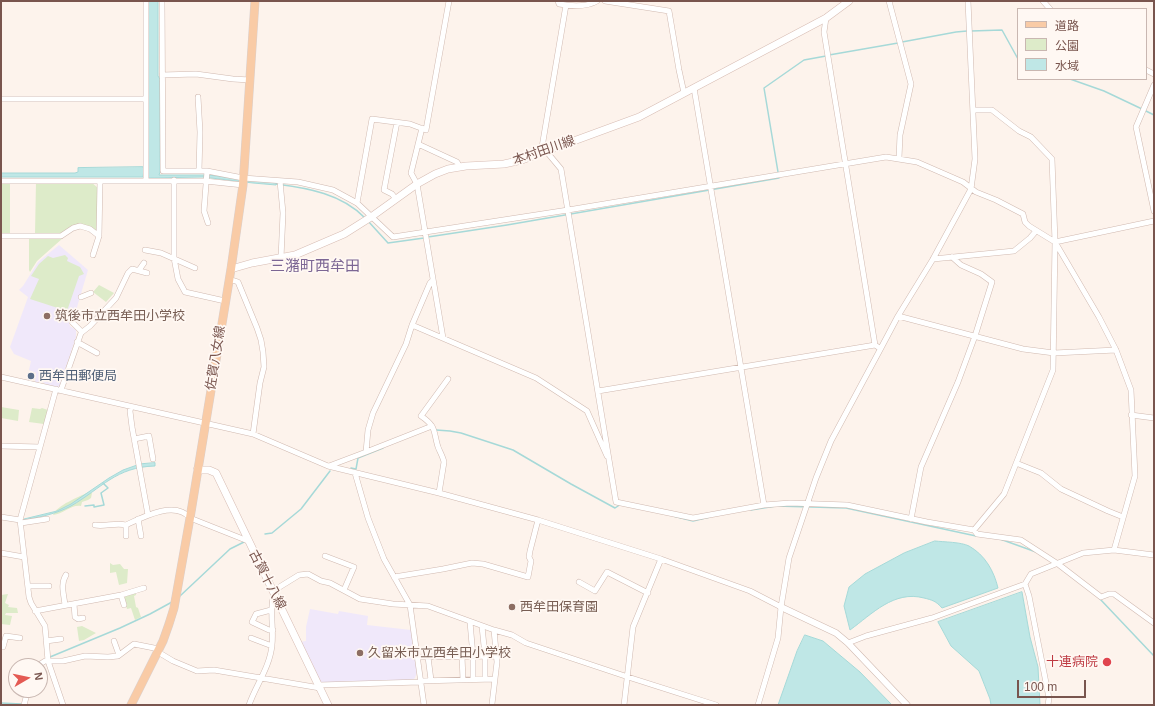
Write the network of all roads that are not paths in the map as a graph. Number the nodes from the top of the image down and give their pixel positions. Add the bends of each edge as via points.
1 (146, 1) edge
2 (162, 1) edge
3 (256, 1) edge
4 (448, 1) edge
5 (558, 1) edge
6 (598, 1) edge
7 (605, 1) edge
8 (850, 1) edge
9 (889, 1) edge
10 (968, 1) edge
11 (566, 5) junction
12 (826, 18) junction
13 (162, 75) junction
14 (250, 80) junction
15 (1154, 85) edge
16 (694, 88) junction
17 (684, 93) junction
18 (198, 97) dead end
19 (1, 99) edge
20 (146, 100) junction
21 (973, 110) junction
22 (397, 122) junction
23 (422, 128) junction
24 (418, 144) junction
25 (544, 152) junction
26 (899, 158) junction
27 (846, 163) junction
28 (460, 167) junction
29 (200, 171) junction
30 (207, 171) junction
31 (146, 180) junction
32 (174, 180) junction
33 (1, 181) edge
34 (100, 181) junction
35 (205, 181) junction
36 (243, 181) junction
37 (280, 181) junction
38 (417, 184) junction
39 (711, 186) junction
40 (971, 189) junction
41 (396, 199) junction
42 (357, 203) junction
43 (568, 210) junction
44 (1154, 211) edge
45 (371, 217) junction
46 (1154, 221) edge
47 (208, 223) dead end
48 (1036, 232) junction
49 (426, 233) junction
50 (1, 236) edge
51 (99, 236) junction
52 (1055, 242) junction
53 (145, 250) dead end
54 (93, 255) dead end
55 (952, 257) junction
56 (174, 258) junction
57 (281, 258) junction
58 (933, 259) junction
59 (144, 263) dead end
60 (195, 268) dead end
61 (231, 269) junction
62 (139, 270) junction
63 (147, 273) dead end
64 (229, 279) junction
65 (433, 280) junction
66 (91, 293) dead end
67 (82, 297) dead end
68 (225, 301) junction
69 (76, 314) dead end
70 (898, 316) junction
71 (412, 325) junction
72 (82, 332) junction
73 (975, 336) junction
74 (443, 338) junction
75 (77, 342) junction
76 (875, 345) junction
77 (881, 348) junction
78 (1116, 350) junction
79 (1054, 353) junction
80 (97, 354) dead end
81 (741, 367) junction
82 (1, 377) edge
83 (448, 379) dead end
84 (58, 390) junction
85 (598, 391) junction
86 (131, 407) junction
87 (1131, 415) junction
88 (1154, 418) edge
89 (205, 424) junction
90 (432, 426) junction
91 (253, 434) junction
92 (134, 439) junction
93 (1, 446) edge
94 (40, 447) junction
95 (366, 452) junction
96 (153, 459) dead end
97 (1016, 463) junction
98 (611, 464) junction
99 (328, 466) junction
100 (197, 470) junction
101 (355, 473) junction
102 (439, 494) junction
103 (806, 504) junction
104 (764, 505) junction
105 (148, 514) junction
106 (1, 517) edge
107 (1123, 517) junction
108 (190, 518) junction
109 (47, 519) dead end
110 (138, 519) junction
111 (911, 519) junction
112 (538, 520) junction
113 (20, 521) junction
114 (95, 525) dead end
115 (126, 525) junction
116 (974, 530) junction
117 (126, 536) dead end
118 (141, 536) dead end
119 (248, 541) junction
120 (1114, 550) junction
121 (1, 553) edge
122 (1154, 555) edge
123 (325, 556) dead end
124 (24, 558) junction
125 (662, 559) junction
126 (1058, 564) junction
127 (66, 575) dead end
128 (394, 577) junction
129 (579, 582) dead end
130 (1025, 584) junction
131 (28, 586) junction
132 (49, 586) dead end
133 (144, 588) dead end
134 (344, 590) junction
135 (274, 592) junction
136 (648, 593) junction
137 (121, 596) junction
138 (74, 604) junction
139 (65, 605) junction
140 (124, 605) dead end
141 (410, 605) junction
142 (781, 606) junction
143 (271, 610) junction
144 (35, 611) junction
145 (83, 618) dead end
146 (470, 622) junction
147 (1154, 623) edge
148 (482, 626) junction
149 (273, 630) junction
150 (494, 630) junction
151 (20, 638) dead end
152 (251, 638) dead end
153 (61, 639) dead end
154 (46, 641) junction
155 (114, 641) dead end
156 (848, 643) junction
157 (272, 646) junction
158 (1, 647) edge
159 (158, 651) junction
160 (119, 655) junction
161 (462, 656) junction
162 (473, 656) junction
163 (485, 656) junction
164 (496, 656) junction
165 (417, 657) junction
166 (428, 657) junction
167 (48, 658) edge
168 (48, 661) joint
169 (261, 677) junction
170 (628, 677) junction
171 (485, 679) junction
172 (494, 679) junction
173 (431, 680) junction
174 (463, 680) junction
175 (473, 680) junction
176 (420, 682) junction
177 (320, 687) junction
178 (492, 704) dead end
179 (63, 705) edge
180 (130, 705) edge
181 (249, 705) edge
182 (328, 705) edge
183 (424, 705) edge
184 (624, 705) edge
185 (716, 705) edge
186 (758, 705) edge
187 (907, 705) edge
188 (1048, 705) edge

1 - 20 street
2 - 13 street
3 - 14 main road, 佐賀八女線
4 - 23 street via 426,130
5 - 11 street via 559,4
6 - 11 street via 592,4
7 - 17 street via 669,11
8 - 12 main road, 本村田川線
9 - 26 street via 911,84 900,135
10 - 21 street
11 - 25 street
12 - 16 main road, 本村田川線
12 - 27 street via 824,32
13 - 14 street via 196,74
13 - 29 street via 163,171
14 - 36 main road, 佐賀八女線
15 - 44 street via 1136,127
16 - 17 main road, 本村田川線
16 - 39 street
17 - 25 main road, 本村田川線 via 639,116
18 - 29 street
19 - 20 street
20 - 31 street
21 - 40 street via 975,159
21 - 52 street via 992,110 1031,137 1052,159
22 - 23 street
22 - 41 street via 384,190
22 - 42 street via 372,119
23 - 24 street
24 - 28 street via 457,162
24 - 38 street via 411,174
25 - 28 main road, 本村田川線 via 504,164
25 - 43 street via 561,169
26 - 27 street via 886,157
26 - 40 street via 917,162 963,182
27 - 39 street
27 - 76 street
28 - 38 main road, 本村田川線 via 435,174
29 - 30 street
30 - 35 street
30 - 36 street
31 - 32 street
31 - 34 street
32 - 35 street
32 - 56 street
33 - 34 street
34 - 51 street
35 - 36 street
35 - 47 street via 204,211
36 - 37 street
36 - 61 main road, 佐賀八女線
37 - 42 street via 298,182 333,190
37 - 57 street via 283,214
38 - 41 main road, 本村田川線
38 - 49 street
39 - 43 street
39 - 81 street
40 - 48 street via 1023,214 1025,222
40 - 58 street
41 - 45 main road, 本村田川線
42 - 45 street
43 - 49 street
43 - 85 street
45 - 49 street via 393,237
45 - 57 main road, 本村田川線 via 344,234 312,249
46 - 52 street
48 - 52 street
48 - 55 street via 1014,251
49 - 65 street
50 - 51 street via 61,236 80,226 90,229
51 - 54 street
52 - 78 street
52 - 79 street
53 - 56 street
55 - 58 street
55 - 73 street via 961,266 981,274 992,282
56 - 60 street
56 - 68 street via 178,279 185,292
57 - 61 main road, 本村田川線
58 - 70 street
59 - 62 street
61 - 64 main road, 佐賀八女線
62 - 63 street
62 - 72 street via 132,269 128,273 116,298
64 - 68 main road, 佐賀八女線
64 - 91 street via 238,282 261,340 264,367
65 - 71 street
65 - 74 street
66 - 67 street
68 - 89 main road, 佐賀八女線
69 - 72 street via 72,322
70 - 73 street
70 - 77 street
71 - 74 street
71 - 95 street via 406,344 373,413
72 - 75 street
73 - 79 street via 1023,349
73 - 111 street via 921,467
74 - 98 street via 536,378 587,411
75 - 80 street
75 - 84 street
76 - 77 street
76 - 81 street
77 - 103 street via 832,441
78 - 79 street
78 - 87 street via 1131,390
79 - 97 street via 1053,370
81 - 85 street
81 - 104 street
82 - 84 street
83 - 90 street via 421,416
84 - 86 street
84 - 94 street
85 - 98 street
86 - 89 street
86 - 92 street
87 - 88 street
87 - 107 street via 1135,476
89 - 91 street
89 - 100 main road, 佐賀八女線
90 - 95 street
90 - 102 street via 444,462
91 - 99 street
92 - 96 street via 149,436
92 - 105 street
93 - 94 street
94 - 113 street
95 - 99 street
97 - 107 street via 1041,473 1061,489
97 - 116 street via 1004,494
98 - 104 street via 616,502 693,518
99 - 101 street
100 - 108 main road, 佐賀八女線
100 - 119 main road, 古賀十八線 via 209,470 216,474
101 - 102 street
101 - 128 street via 368,518
102 - 112 street
103 - 104 street
103 - 111 street via 847,505
103 - 142 street via 788,558
105 - 108 street via 176,510
105 - 110 street
106 - 113 street
107 - 120 street
108 - 119 street
108 - 159 main road, 佐賀八女線 via 174,608 160,639
109 - 113 street
110 - 115 street
110 - 118 street
111 - 116 street
112 - 125 street
112 - 128 street via 530,551 528,577 472,563
113 - 124 street
114 - 115 street
115 - 117 street
116 - 126 street via 977,534 1021,540
119 - 135 main road, 古賀十八線
120 - 122 street
120 - 126 street via 1083,554
121 - 124 street
123 - 134 street via 354,567
124 - 131 street
125 - 136 street
125 - 142 street via 750,591
126 - 130 street via 1031,574
126 - 147 street via 1101,597 1114,594
127 - 139 street via 62,585
128 - 141 street
129 - 136 street via 595,591 607,572
130 - 156 street via 932,618
130 - 188 street via 1049,698
131 - 132 street
131 - 144 street
133 - 137 street
134 - 135 street via 308,574 299,575
134 - 141 street via 360,599
135 - 143 street
135 - 177 main road, 古賀十八線
136 - 170 street via 633,627
137 - 138 street
137 - 140 street
138 - 139 street
138 - 145 street via 75,616 78,619
139 - 144 street
141 - 146 street via 428,606
141 - 165 street
142 - 156 street via 836,633
142 - 186 street via 778,638
143 - 149 street
143 - 149 street via 256,614 252,622
144 - 154 street via 45,626
146 - 148 street
146 - 162 street
148 - 150 street
148 - 163 street
149 - 157 street
150 - 164 street
150 - 170 street
151 - 158 street via 6,636
152 - 157 street
153 - 154 street
154 - 167 street
155 - 160 street
156 - 187 street
157 - 169 street via 270,659
159 - 160 street via 134,644
159 - 169 street via 173,661 197,671 214,670
159 - 180 main road, 佐賀八女線
160 - 168 street
161 - 162 street
161 - 166 street
161 - 174 street
162 - 163 street
162 - 175 street
163 - 164 street
163 - 171 street
164 - 172 street
165 - 166 street
165 - 176 street
166 - 173 street
168 - 179 street
169 - 177 street
169 - 181 street
170 - 184 street
170 - 185 street
171 - 172 street
171 - 175 street
172 - 178 street
173 - 174 street
173 - 176 street
174 - 175 street
176 - 177 street
176 - 183 street
177 - 182 main road, 古賀十八線

